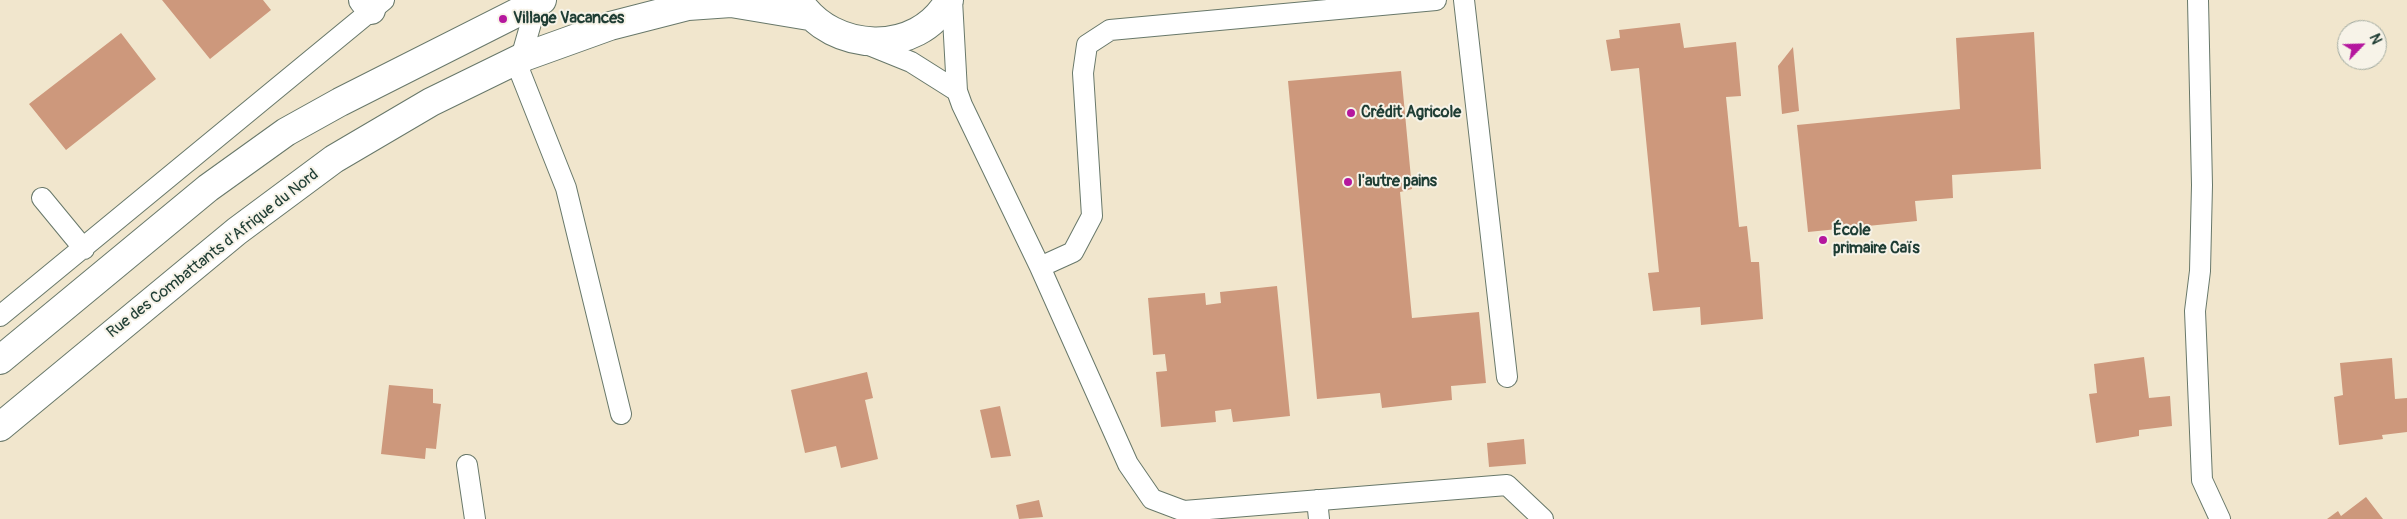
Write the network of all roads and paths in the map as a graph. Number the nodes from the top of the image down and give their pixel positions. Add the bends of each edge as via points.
1 (951, 0) edge
2 (1436, 0) edge
3 (1464, 0) edge
4 (2198, 0) edge
5 (539, 1) edge
6 (373, 3) edge
7 (803, 8) edge
8 (859, 42) junction
9 (521, 58) junction
10 (958, 90) junction
11 (42, 198) dead end
12 (84, 249) junction
13 (1040, 267) junction
14 (0, 316) edge
15 (0, 360) edge
16 (1507, 377) dead end
17 (621, 414) dead end
18 (0, 427) edge
19 (466, 465) dead end
20 (1318, 510) edge
21 (475, 519) edge
22 (1543, 519) edge
23 (2220, 519) edge

1 - 8 main road via 924,28 899,40
1 - 10 lane
2 - 13 lane via 1110,30 1087,45 1084,73 1092,216 1073,252
3 - 16 lane
4 - 23 lane via 2202,185 2195,321 2202,480
5 - 9 lane
5 - 15 main road via 286,132 208,188
6 - 12 lane
7 - 8 main road via 830,32
7 - 9 main road, Rue des Combattants d'Afrique du Nord via 730,3 688,6 610,26
8 - 10 lane via 911,62
9 - 17 lane via 520,72 566,188
9 - 18 main road, Rue des Combattants d'Afrique du Nord via 431,102 334,159 238,231
10 - 13 lane via 962,105
11 - 12 lane
12 - 14 lane
13 - 20 lane via 1128,464 1152,499 1184,511
19 - 21 lane
20 - 22 lane via 1507,485

